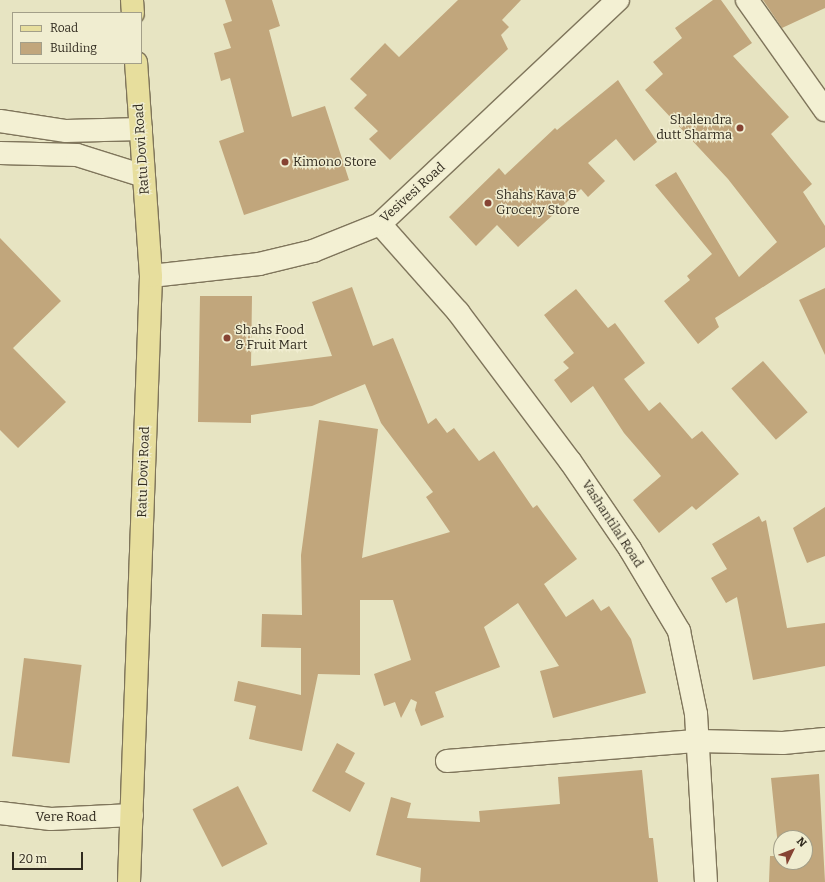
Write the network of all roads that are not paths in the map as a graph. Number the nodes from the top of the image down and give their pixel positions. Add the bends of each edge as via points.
1 (132, 0) edge
2 (618, 0) edge
3 (747, 0) edge
4 (133, 12) edge
5 (136, 64) edge
6 (825, 110) edge
7 (0, 120) edge
8 (141, 129) junction
9 (0, 153) edge
10 (144, 176) junction
11 (380, 224) junction
12 (151, 276) junction
13 (825, 738) edge
14 (698, 740) junction
15 (447, 761) dead end
16 (0, 813) edge
17 (132, 816) junction
18 (128, 882) edge
19 (706, 882) edge

1 - 4 main road
2 - 11 street, Vesivesi Road
3 - 6 street
5 - 8 main road, Ratu Dovi Road
7 - 8 street via 66,131
8 - 10 main road, Ratu Dovi Road
9 - 10 street via 77,155
10 - 12 main road, Ratu Dovi Road
11 - 12 street, Vesivesi Road via 313,251 260,264
11 - 14 street, Vashantilal Road via 458,312 570,461 630,549 679,631 696,714
12 - 17 main road, Ratu Dovi Road
13 - 14 street via 783,743
14 - 15 street
14 - 19 street, Vashantilal Road
16 - 17 street, Vere Road via 51,819
17 - 18 main road, Ratu Dovi Road

